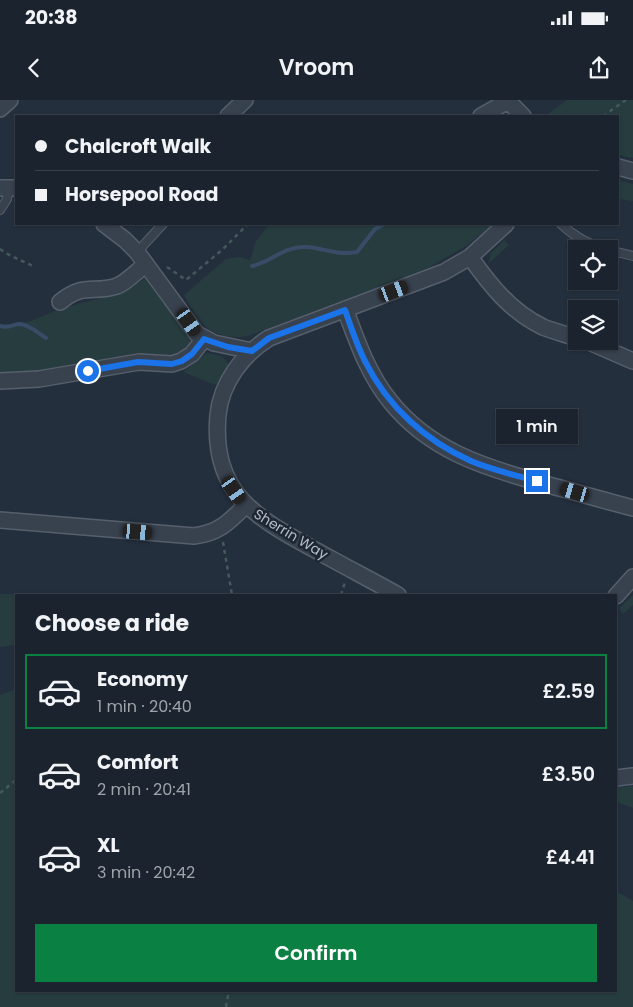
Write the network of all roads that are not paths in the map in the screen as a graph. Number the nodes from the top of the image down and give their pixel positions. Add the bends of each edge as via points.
1 (10, 100) edge
2 (245, 100) edge
3 (508, 100) edge
4 (0, 109) edge
5 (229, 115) edge
6 (484, 115) edge
7 (522, 115) edge
8 (619, 167) edge
9 (633, 171) edge
10 (8, 188) edge
11 (0, 210) edge
12 (105, 225) edge
13 (162, 225) edge
14 (505, 225) edge
15 (562, 225) edge
16 (582, 240) edge
17 (618, 252) edge
18 (470, 256) junction
19 (633, 256) edge
20 (144, 262) junction
21 (60, 302) dead end
22 (345, 310) junction
23 (568, 335) edge
24 (204, 339) junction
25 (610, 350) edge
26 (252, 351) junction
27 (633, 361) edge
28 (0, 381) edge
29 (246, 505) junction
30 (633, 508) edge
31 (0, 520) edge
32 (633, 577) edge
33 (396, 594) edge
34 (617, 595) edge
35 (633, 776) edge
36 (617, 778) edge

1 - 4 street
2 - 5 street
3 - 6 street
3 - 7 street
8 - 9 street
10 - 11 lane via 7,199
12 - 20 street via 125,240
13 - 20 lane
14 - 18 street, Sherrin Way
15 - 16 lane
17 - 19 lane
18 - 22 street, Sherrin Way via 444,272
18 - 23 street via 517,311 544,327
20 - 21 street via 122,284 73,292
20 - 24 street
22 - 26 street, Sherrin Way via 269,338
22 - 30 street via 366,364 385,394 402,414 432,439 457,455 489,468
24 - 26 street
24 - 28 street via 192,354 172,364 138,362 38,379
25 - 27 street
26 - 29 street, Sherrin Way via 227,384 218,422 222,466
29 - 31 street via 218,530 194,536
29 - 33 street, Sherrin Way via 284,533
32 - 34 street
35 - 36 street

